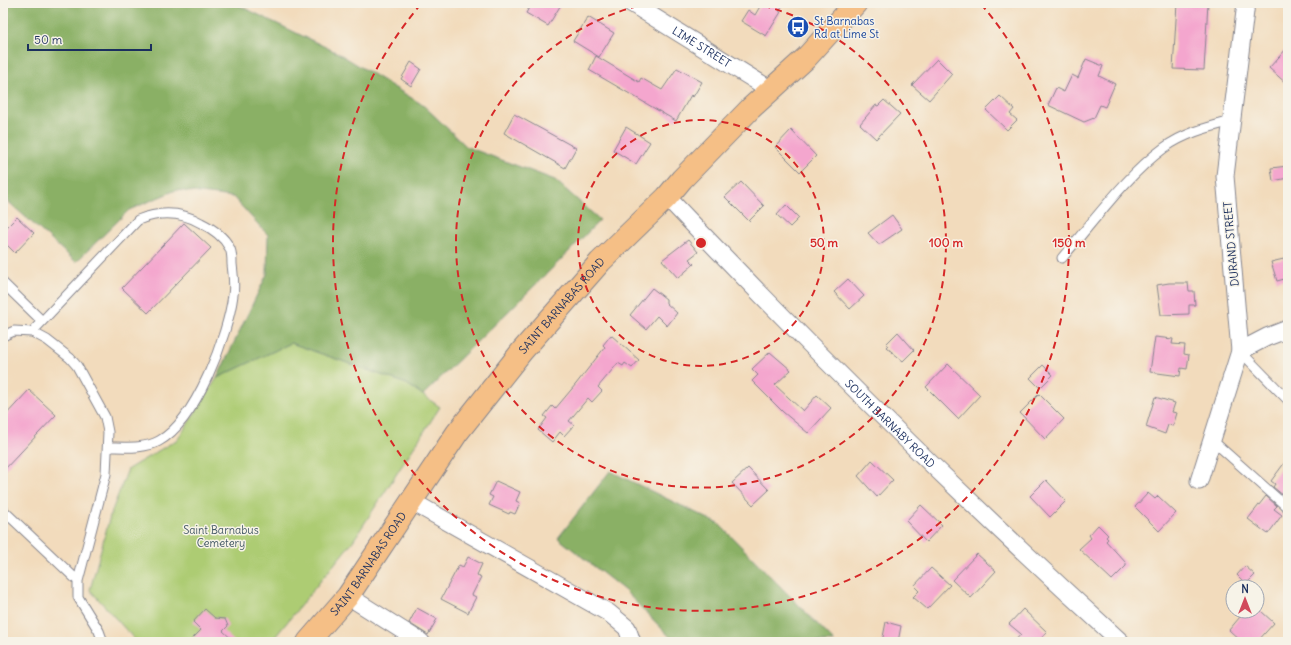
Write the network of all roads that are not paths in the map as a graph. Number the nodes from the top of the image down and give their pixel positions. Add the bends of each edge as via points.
1 (631, 3) edge
2 (856, 3) edge
3 (1246, 3) edge
4 (771, 90) junction
5 (1232, 121) junction
6 (667, 197) junction
7 (1062, 258) dead end
8 (3, 283) edge
9 (42, 321) junction
10 (1288, 329) edge
11 (32, 332) junction
12 (3, 336) edge
13 (1240, 351) junction
14 (1288, 400) edge
15 (1212, 440) junction
16 (108, 448) junction
17 (1199, 481) dead end
18 (411, 501) junction
19 (1288, 508) edge
20 (3, 510) edge
21 (78, 581) junction
22 (348, 596) junction
23 (103, 642) edge
24 (308, 642) edge
25 (421, 642) edge
26 (632, 642) edge
27 (1121, 642) edge

1 - 4 street, LIME STREET
2 - 4 main road, SAINT BARNABAS ROAD via 806,58
3 - 5 street, DURAND STREET
4 - 6 main road, SAINT BARNABAS ROAD
5 - 7 lane via 1197,131 1164,147 1130,179
5 - 13 street, DURAND STREET via 1226,176
6 - 18 main road, SAINT BARNABAS ROAD via 600,262 522,351 457,433
6 - 27 street, SOUTH BARNABY ROAD via 725,259 942,476
8 - 9 lane
9 - 11 lane
9 - 16 lane via 138,220 154,214 168,213 191,217 218,235 229,247 234,280 231,309 224,336 193,405 176,427 158,442 142,446
10 - 13 street
11 - 12 lane via 14,331
11 - 16 lane via 48,340 77,366 105,417
13 - 14 lane
13 - 15 street, DURAND STREET
15 - 17 street, DURAND STREET
15 - 19 lane
16 - 21 lane via 106,474
18 - 22 main road, SAINT BARNABAS ROAD
18 - 26 street via 609,613 627,628
20 - 21 lane
21 - 23 lane via 78,597
22 - 24 main road, SAINT BARNABAS ROAD
22 - 25 street

